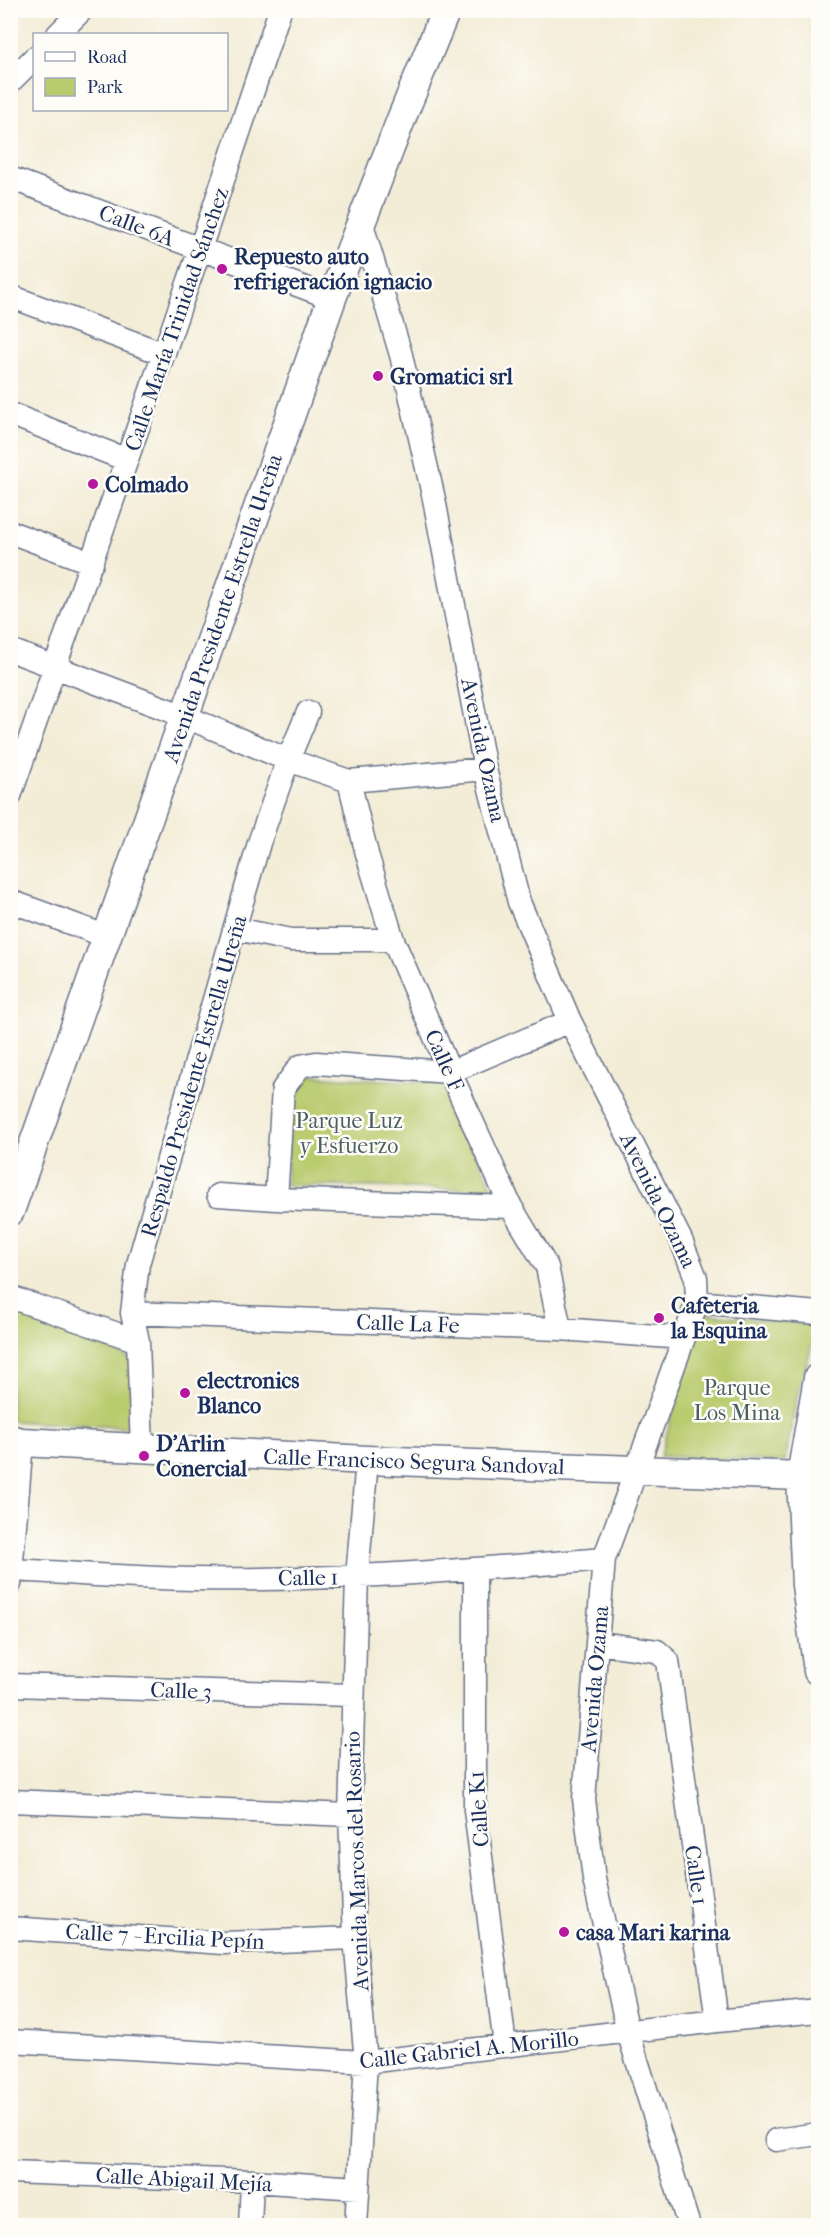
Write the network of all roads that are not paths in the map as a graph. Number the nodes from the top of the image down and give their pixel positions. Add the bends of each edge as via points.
1 (82, 10) edge
2 (280, 10) edge
3 (447, 10) edge
4 (59, 33) edge
5 (33, 59) edge
6 (10, 82) edge
7 (10, 178) edge
8 (361, 221) junction
9 (200, 249) junction
10 (10, 296) edge
11 (332, 298) junction
12 (164, 354) junction
13 (10, 414) edge
14 (127, 460) junction
15 (10, 532) edge
16 (92, 563) junction
17 (10, 650) edge
18 (55, 668) junction
19 (308, 712) dead end
20 (184, 716) junction
21 (288, 760) junction
22 (485, 769) junction
23 (349, 781) junction
24 (12, 786) edge
25 (10, 901) edge
26 (236, 929) junction
27 (108, 936) junction
28 (393, 940) junction
29 (570, 1021) junction
30 (450, 1072) junction
31 (218, 1195) dead end
32 (276, 1199) junction
33 (511, 1207) junction
34 (10, 1211) edge
35 (10, 1297) edge
36 (697, 1302) junction
37 (132, 1313) junction
38 (819, 1313) edge
39 (560, 1329) junction
40 (684, 1338) junction
41 (138, 1341) junction
42 (819, 1378) edge
43 (14, 1441) edge
44 (142, 1449) junction
45 (367, 1460) junction
46 (636, 1470) junction
47 (810, 1477) edge
48 (604, 1559) junction
49 (475, 1570) junction
50 (357, 1576) junction
51 (11, 1577) edge
52 (598, 1643) junction
53 (819, 1671) edge
54 (10, 1685) edge
55 (352, 1695) junction
56 (10, 1801) edge
57 (350, 1815) junction
58 (10, 1928) edge
59 (355, 1938) junction
60 (819, 2012) edge
61 (717, 2021) junction
62 (628, 2032) junction
63 (10, 2041) edge
64 (505, 2046) junction
65 (366, 2062) junction
66 (819, 2134) edge
67 (776, 2140) dead end
68 (10, 2172) edge
69 (252, 2181) junction
70 (358, 2188) junction
71 (250, 2226) edge
72 (356, 2226) edge
73 (688, 2226) edge

1 - 4 street
2 - 9 street, Calle María Trinidad Sánchez
3 - 8 main road, Avenida Presidente Estrella Ureña
5 - 6 street
7 - 9 street, Calle 6A
8 - 11 main road, Avenida Presidente Estrella Ureña
8 - 22 street, Avenida Ozama via 401,355 434,498
9 - 11 street, Calle 6A
9 - 12 street, Calle María Trinidad Sánchez
10 - 12 street
11 - 20 main road, Avenida Presidente Estrella Ureña
12 - 14 street, Calle María Trinidad Sánchez
13 - 14 street
14 - 16 street, Calle María Trinidad Sánchez
15 - 16 street
16 - 18 street, Calle María Trinidad Sánchez
17 - 18 street
18 - 20 street
18 - 24 street, Calle María Trinidad Sánchez
19 - 21 street, Respaldo Presidente Estrella Ureña
20 - 21 street
20 - 27 main road, Avenida Presidente Estrella Ureña
21 - 23 street
21 - 26 street, Respaldo Presidente Estrella Ureña via 259,843
22 - 23 street
22 - 29 street, Avenida Ozama via 519,902
23 - 28 street, Calle F
25 - 27 street
26 - 28 street via 291,940
26 - 37 street, Respaldo Presidente Estrella Ureña via 138,1264
27 - 34 main road, Avenida Presidente Estrella Ureña
28 - 30 street, Calle F
29 - 30 street
29 - 36 street, Avenida Ozama via 681,1240 696,1278
30 - 32 street via 316,1063 300,1066 283,1089
30 - 33 street, Calle F
31 - 32 street
32 - 33 street
33 - 39 street, Calle F via 547,1267
35 - 41 street
36 - 38 street
36 - 40 street, Avenida Ozama
37 - 39 street, Calle La Fe
37 - 41 street, Respaldo Presidente Estrella Ureña
39 - 40 street, Calle La Fe
40 - 46 street, Avenida Ozama
41 - 44 street, Respaldo Presidente Estrella Ureña
42 - 47 main road
43 - 44 main road, Calle Francisco Segura Sandoval
43 - 51 street
44 - 45 main road, Calle Francisco Segura Sandoval
45 - 46 main road, Calle Francisco Segura Sandoval
45 - 50 street, Avenida Marcos del Rosario
46 - 47 main road, Calle Francisco Segura Sandoval
46 - 48 street, Avenida Ozama
47 - 53 main road via 806,1585
48 - 49 street, Calle 1
48 - 52 street, Avenida Ozama
49 - 50 street, Calle 1
49 - 64 street, Calle K1 via 475,1810
50 - 51 street, Calle 1
50 - 55 street, Avenida Marcos del Rosario
52 - 61 street, Calle 1 via 657,1651 668,1661
52 - 62 street, Avenida Ozama via 584,1799 594,1879
54 - 55 street, Calle 3
55 - 57 street, Avenida Marcos del Rosario
56 - 57 street
57 - 59 street, Avenida Marcos del Rosario
58 - 59 street, Calle 7 - Ercilia Pepín via 224,1943
59 - 65 street, Avenida Marcos del Rosario
60 - 61 street, Calle Gabriel A. Morillo
61 - 62 street, Calle Gabriel A. Morillo
62 - 64 street, Calle Gabriel A. Morillo
62 - 73 street, Avenida Ozama
63 - 65 street, Calle Gabriel A. Morillo
64 - 65 street, Calle Gabriel A. Morillo
65 - 70 street, Avenida Marcos del Rosario
66 - 67 street
68 - 69 street, Calle Abigail Mejía
69 - 70 street, Calle Abigail Mejía
69 - 71 street
70 - 72 street, Avenida Marcos del Rosario

